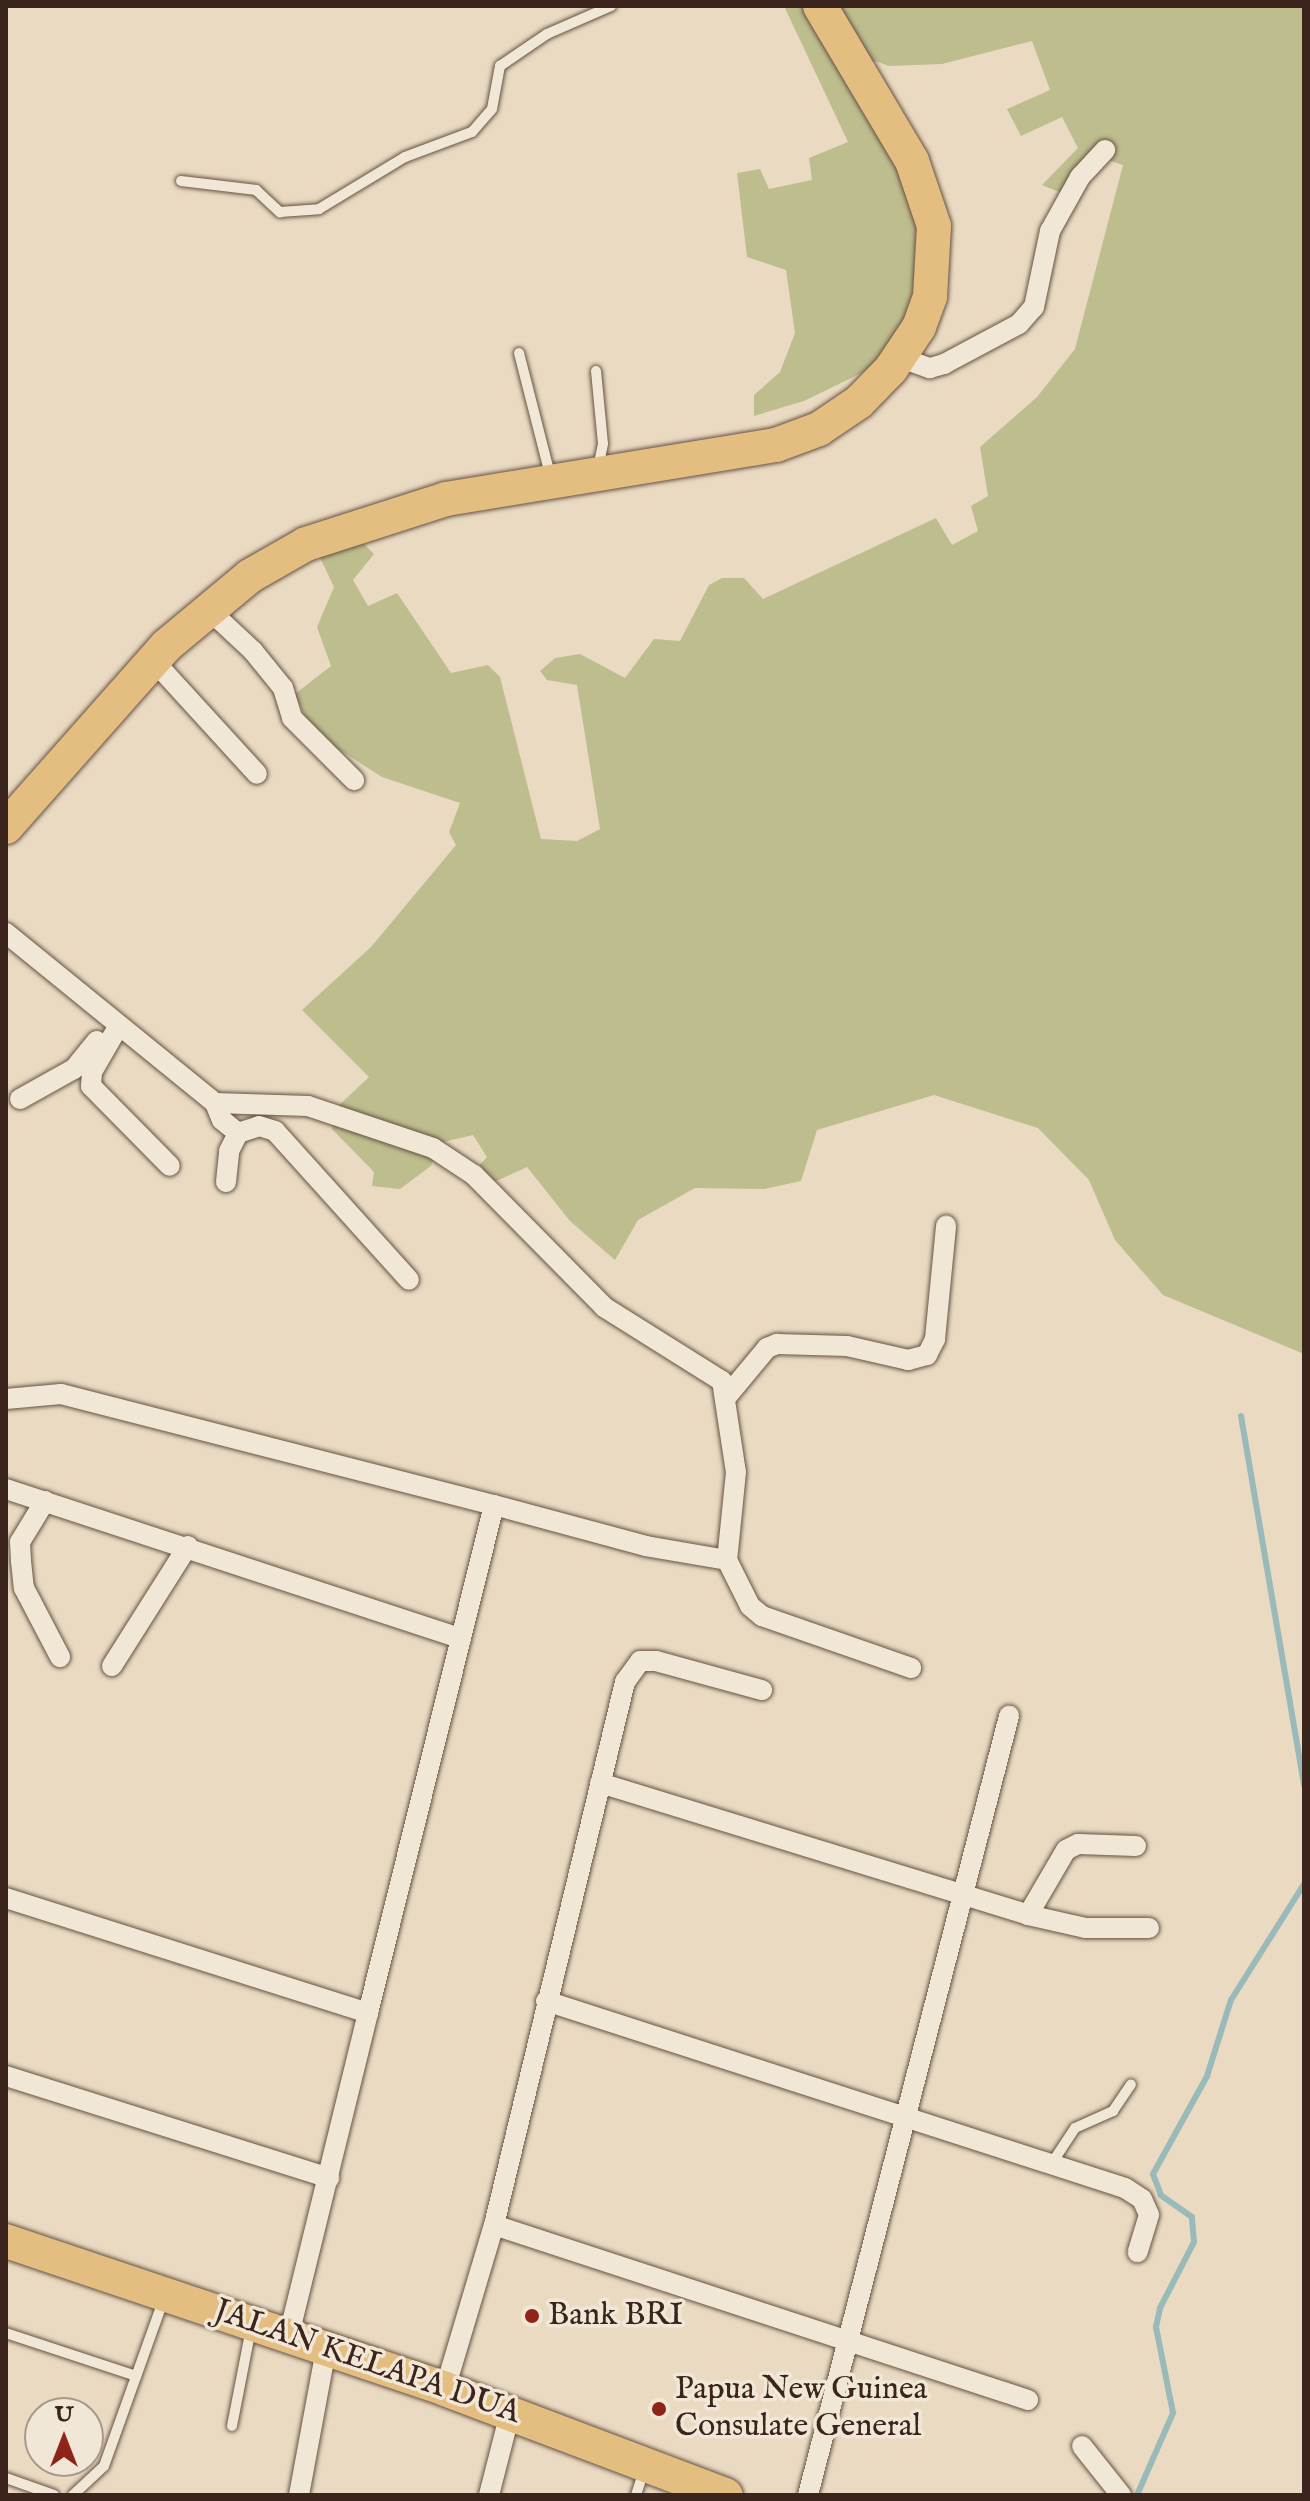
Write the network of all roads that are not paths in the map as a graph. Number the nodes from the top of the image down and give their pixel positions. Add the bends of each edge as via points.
1 (611, 6) edge
2 (820, 6) edge
3 (1105, 150) dead end
4 (181, 181) dead end
5 (519, 353) dead end
6 (899, 357) junction
7 (596, 371) dead end
8 (593, 476) junction
9 (552, 482) junction
10 (208, 609) junction
11 (153, 660) junction
12 (257, 774) dead end
13 (354, 780) dead end
14 (7, 824) edge
15 (6, 933) edge
16 (115, 1025) junction
17 (20, 1099) dead end
18 (215, 1103) junction
19 (238, 1133) junction
20 (170, 1166) dead end
21 (226, 1182) dead end
22 (946, 1226) dead end
23 (409, 1280) dead end
24 (728, 1395) junction
25 (6, 1399) edge
26 (6, 1489) edge
27 (45, 1501) junction
28 (494, 1505) junction
29 (188, 1546) junction
30 (727, 1560) junction
31 (461, 1639) junction
32 (60, 1657) dead end
33 (112, 1666) dead end
34 (911, 1668) dead end
35 (762, 1690) dead end
36 (1009, 1716) dead end
37 (600, 1783) junction
38 (1136, 1846) dead end
39 (960, 1896) junction
40 (6, 1898) edge
41 (1028, 1915) junction
42 (1149, 1928) dead end
43 (546, 2001) junction
44 (368, 2013) junction
45 (6, 2076) edge
46 (1131, 2084) dead end
47 (906, 2118) junction
48 (1052, 2163) junction
49 (329, 2178) junction
50 (494, 2225) junction
51 (6, 2241) edge
52 (1138, 2252) dead end
53 (166, 2292) junction
54 (253, 2323) junction
55 (6, 2333) edge
56 (289, 2335) junction
57 (850, 2342) junction
58 (326, 2349) junction
59 (136, 2376) junction
60 (445, 2389) junction
61 (1028, 2400) dead end
62 (510, 2413) junction
63 (232, 2426) dead end
64 (1082, 2446) dead end
65 (6, 2478) edge
66 (641, 2480) edge
67 (54, 2495) edge
68 (73, 2495) edge
69 (299, 2495) edge
70 (489, 2495) edge
71 (726, 2495) edge
72 (808, 2495) edge
73 (1121, 2495) edge

1 - 4 lane via 547,34 500,66 492,109 472,132 405,157 319,209 280,212 256,190
2 - 6 highway via 912,161 934,226 930,297
3 - 6 street via 1080,177 1050,231 1034,307 1019,324 930,368
5 - 9 lane
6 - 8 highway via 859,402 819,429 720,458
7 - 8 lane via 603,461
8 - 9 highway
9 - 10 highway via 446,499 367,521 306,544 250,576
10 - 11 highway
10 - 13 street via 253,651 283,688 292,718
11 - 12 street
11 - 14 highway
15 - 16 street
16 - 17 street via 74,1069
16 - 18 street
16 - 20 street via 91,1086
18 - 19 street via 222,1120
18 - 24 street via 308,1106 433,1148 474,1175 604,1307 710,1371
19 - 21 street via 229,1151
19 - 23 street via 259,1126 275,1131
22 - 24 street via 935,1339 927,1355 908,1360 847,1346 777,1344 767,1348
24 - 30 street via 736,1472
25 - 28 street via 37,1393 91,1400
26 - 27 street
27 - 29 street
27 - 32 street via 20,1542 21,1561 24,1588
28 - 30 street via 646,1546
28 - 31 street
29 - 31 street
29 - 33 street
30 - 34 street via 750,1606 762,1616
31 - 44 street
35 - 37 street via 690,1667 640,1661 625,1682
36 - 39 street
37 - 39 street
37 - 43 street
38 - 41 street via 1078,1844 1066,1850
39 - 41 street
39 - 47 street
40 - 44 street
41 - 42 street via 1085,1928
43 - 47 street
43 - 50 street
44 - 49 street
45 - 49 street
46 - 48 lane via 1113,2111 1075,2128
47 - 48 street
47 - 57 street
48 - 52 street via 1142,2199 1149,2223
49 - 56 street
50 - 57 street
50 - 60 street
51 - 53 highway, JALAN KELAPA DUA
53 - 54 highway, JALAN KELAPA DUA
53 - 59 lane
54 - 56 highway, JALAN KELAPA DUA
54 - 63 lane
55 - 59 lane
56 - 58 highway, JALAN KELAPA DUA
57 - 61 street
57 - 72 street
58 - 60 highway, JALAN KELAPA DUA
58 - 69 street
59 - 68 lane via 104,2466
60 - 62 highway, JALAN KELAPA DUA
62 - 66 highway, JALAN KELAPA DUA
62 - 70 street
64 - 73 street
65 - 67 lane
66 - 71 highway, JALAN KELAPA DUA

